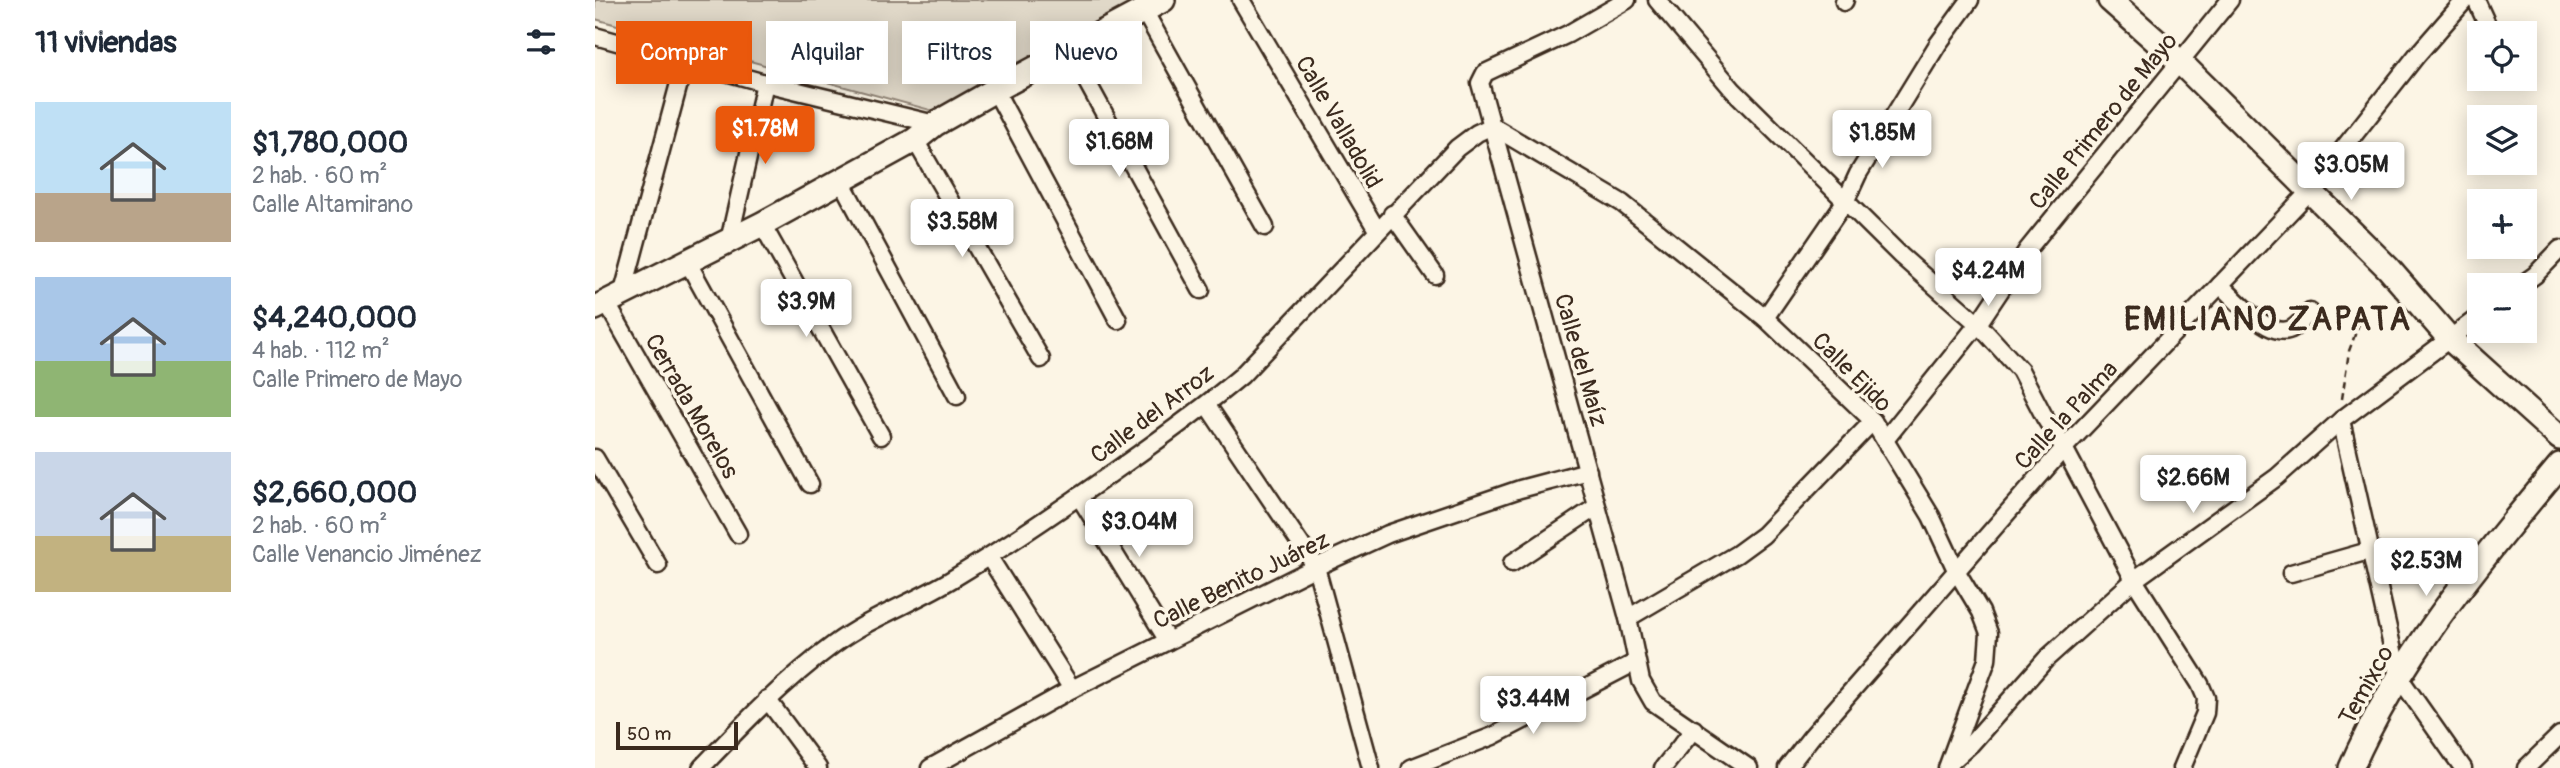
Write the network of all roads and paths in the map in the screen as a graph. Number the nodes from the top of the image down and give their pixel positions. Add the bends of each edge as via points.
1 (1241, 0) edge
2 (1627, 0) edge
3 (1657, 0) edge
4 (1970, 0) edge
5 (2230, 0) edge
6 (2465, 0) edge
7 (2476, 0) edge
8 (1153, 5) edge
9 (2123, 5) edge
10 (1123, 21) edge
11 (2486, 21) edge
12 (595, 36) edge
13 (616, 42) edge
14 (2181, 62) junction
15 (1030, 71) edge
16 (752, 79) edge
17 (765, 83) junction
18 (678, 84) edge
19 (1088, 84) edge
20 (995, 90) junction
21 (935, 124) junction
22 (1492, 126) junction
23 (915, 140) junction
24 (841, 181) junction
25 (2309, 192) junction
26 (1846, 200) junction
27 (1392, 214) junction
28 (762, 224) junction
29 (1265, 227) dead end
30 (1377, 230) junction
31 (729, 241) junction
32 (2560, 249) edge
33 (687, 261) junction
34 (2537, 273) edge
35 (1435, 275) dead end
36 (2220, 285) junction
37 (1201, 290) dead end
38 (608, 301) edge
39 (2364, 310) dead end
40 (2310, 312) dead end
41 (1765, 318) junction
42 (1118, 320) dead end
43 (1978, 324) junction
44 (2467, 325) edge
45 (2449, 338) junction
46 (1041, 359) dead end
47 (957, 396) dead end
48 (1207, 405) junction
49 (2341, 420) junction
50 (1873, 421) junction
51 (881, 436) dead end
52 (2560, 438) edge
53 (1885, 440) junction
54 (2064, 448) junction
55 (595, 458) edge
56 (2560, 465) edge
57 (1588, 471) junction
58 (810, 484) dead end
59 (1079, 496) junction
60 (1596, 507) junction
61 (738, 534) dead end
62 (2372, 550) junction
63 (989, 557) junction
64 (1512, 563) dead end
65 (657, 565) dead end
66 (1316, 567) junction
67 (1957, 572) junction
68 (2291, 573) dead end
69 (2134, 580) junction
70 (1628, 618) junction
71 (1168, 641) junction
72 (1636, 663) junction
73 (2399, 677) junction
74 (1072, 689) junction
75 (767, 699) junction
76 (1694, 729) junction
77 (2560, 734) edge
78 (1948, 766) edge
79 (701, 768) edge
80 (818, 768) edge
81 (930, 768) edge
82 (1371, 768) edge
83 (1411, 768) edge
84 (1663, 768) edge
85 (1749, 768) edge
86 (1787, 768) edge
87 (2182, 768) edge
88 (2351, 768) edge
89 (2463, 768) edge
90 (2526, 768) edge

1 - 30 street, Calle Valladolid
2 - 22 street, Calle del Maíz via 1569,34 1485,73 1480,83
3 - 26 street via 1733,90
4 - 26 street via 1923,68
5 - 14 street, Calle Primero de Mayo
6 - 25 street, Calle la Palma
7 - 11 street
8 - 10 main road
8 - 29 street
9 - 14 main road
12 - 13 street
14 - 25 main road
14 - 43 street, Calle Primero de Mayo via 2028,248
15 - 20 main road
16 - 17 street
17 - 21 street
17 - 31 street
18 - 38 street
19 - 37 street
20 - 21 main road
20 - 42 street
21 - 23 main road
22 - 27 street, Calle del Arroz via 1457,148
22 - 41 street, Calle Ejido via 1622,204
22 - 57 street, Calle del Maíz
23 - 24 main road
23 - 46 street
24 - 28 main road
24 - 47 street
25 - 36 street, Calle la Palma
25 - 45 main road via 2388,268
26 - 41 street
26 - 43 street
27 - 30 street, Calle del Arroz
27 - 35 street
28 - 31 main road
28 - 51 street
30 - 48 street, Calle del Arroz via 1241,376
31 - 33 main road
32 - 34 street
33 - 38 main road
33 - 58 street
36 - 40 street via 2265,327 2280,332 2292,329
36 - 54 street, Calle la Palma
38 - 61 street, Cerrada Morelos
39 - 49 path via 2349,351
41 - 50 street, Calle Ejido
43 - 53 street, Calle Primero de Mayo
43 - 54 street via 2020,370
44 - 45 street
45 - 49 street
45 - 52 main road
48 - 59 street, Calle del Arroz
48 - 66 street
49 - 62 street
49 - 69 street via 2277,477
50 - 53 street, Calle Ejido
50 - 70 street via 1763,534 1738,554
53 - 67 street, Calle Ejido via 1931,516
54 - 67 street, Calle la Palma
54 - 69 street
55 - 65 street
56 - 73 main road, Temixco via 2425,634
57 - 60 street, Calle del Maíz
57 - 66 street, Calle Benito Juárez via 1388,534
59 - 63 street, Calle del Arroz
59 - 71 street
60 - 64 street
60 - 70 street, Calle del Maíz
62 - 68 street
62 - 73 street
63 - 74 street
63 - 75 street, Calle del Arroz via 835,643
66 - 71 street, Calle Benito Juárez
66 - 82 street
67 - 78 street, Calle Ejido via 1989,633 1987,660
67 - 86 street, Calle la Palma
69 - 78 street via 2046,659
69 - 87 street via 2206,698
70 - 72 street, Calle del Maíz
71 - 74 street, Calle Benito Juárez
72 - 76 street, Calle del Maíz via 1653,702
72 - 83 street via 1493,736
73 - 88 main road, Temixco
73 - 89 street
74 - 81 street, Calle Benito Juárez
75 - 79 street, Calle del Arroz
75 - 80 street
76 - 84 street
76 - 85 street, Calle del Maíz
77 - 90 street

